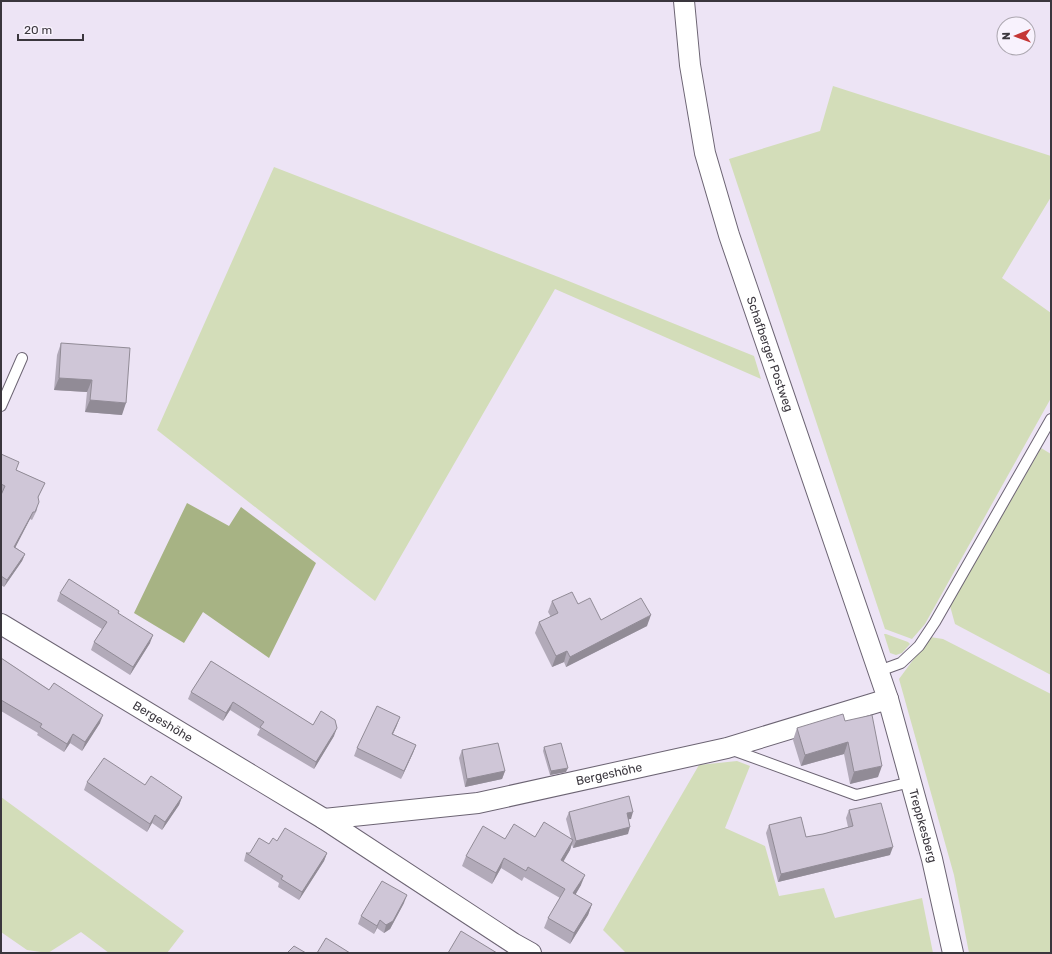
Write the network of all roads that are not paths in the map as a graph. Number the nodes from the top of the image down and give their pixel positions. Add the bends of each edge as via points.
1 (684, 1) edge
2 (22, 358) dead end
3 (1, 406) edge
4 (1051, 419) edge
5 (1, 624) edge
6 (879, 671) junction
7 (888, 699) junction
8 (726, 748) junction
9 (911, 782) junction
10 (324, 819) junction
11 (531, 953) edge
12 (954, 953) edge

1 - 6 street, Schafberger Postweg via 690,65 705,153 729,235
2 - 3 lane
4 - 6 lane via 919,646 901,663
5 - 10 street, Bergeshöhe
6 - 7 street, Schafberger Postweg
7 - 8 street, Bergeshöhe
7 - 9 street, Treppkesberg
8 - 9 lane via 856,795
8 - 10 street, Bergeshöhe via 478,803
9 - 12 street, Treppkesberg
10 - 11 street, Bergeshöhe

